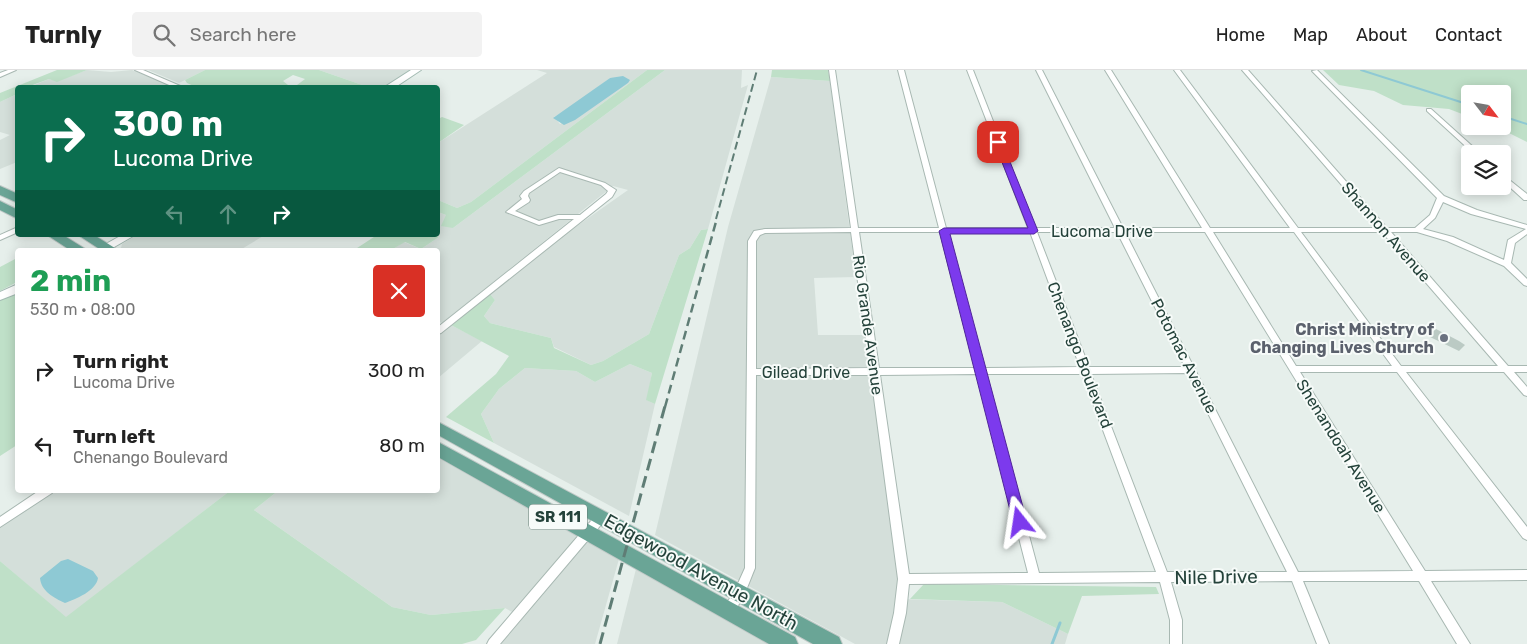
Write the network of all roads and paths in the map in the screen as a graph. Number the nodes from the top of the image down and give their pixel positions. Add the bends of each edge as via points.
1 (13, 70) edge
2 (138, 70) edge
3 (417, 70) edge
4 (832, 70) edge
5 (901, 70) edge
6 (970, 70) edge
7 (1039, 70) edge
8 (1108, 70) edge
9 (1177, 70) edge
10 (1245, 70) edge
11 (1315, 71) edge
12 (0, 75) edge
13 (175, 85) edge
14 (392, 85) edge
15 (1429, 110) dead end
16 (1468, 145) edge
17 (1511, 184) edge
18 (0, 190) edge
19 (15, 198) edge
20 (1441, 198) junction
21 (1527, 198) edge
22 (0, 205) edge
23 (15, 213) edge
24 (580, 217) junction
25 (1527, 227) edge
26 (1384, 229) junction
27 (15, 230) edge
28 (854, 230) junction
29 (1296, 230) junction
30 (1418, 230) junction
31 (944, 231) junction
32 (1034, 231) junction
33 (1120, 231) junction
34 (1207, 231) junction
35 (1527, 232) edge
36 (57, 237) edge
37 (87, 237) edge
38 (127, 237) edge
39 (0, 238) edge
40 (76, 248) edge
41 (104, 248) edge
42 (108, 248) edge
43 (1507, 264) junction
44 (1527, 283) edge
45 (15, 289) edge
46 (0, 296) edge
47 (440, 329) edge
48 (1293, 369) junction
49 (1399, 369) junction
50 (1505, 369) junction
51 (1527, 369) edge
52 (1191, 370) junction
53 (1086, 371) junction
54 (752, 372) junction
55 (875, 372) junction
56 (981, 372) junction
57 (1527, 393) edge
58 (440, 429) edge
59 (440, 450) edge
60 (44, 493) edge
61 (601, 517) junction
62 (0, 523) edge
63 (587, 532) junction
64 (1527, 535) edge
65 (1527, 575) edge
66 (1295, 576) junction
67 (1423, 576) junction
68 (1164, 578) junction
69 (904, 579) junction
70 (1035, 579) junction
71 (739, 593) junction
72 (728, 611) junction
73 (493, 644) edge
74 (788, 644) edge
75 (832, 644) edge
76 (892, 644) edge
77 (1176, 644) edge
78 (1323, 644) edge
79 (1464, 644) edge

1 - 12 street
2 - 13 street
3 - 14 street
4 - 28 street, Rio Grande Avenue
5 - 31 street
6 - 32 street, Chenango Boulevard
7 - 33 street, Potomac Avenue
8 - 34 street, Shenandoah Avenue
9 - 29 street
10 - 26 street, Shannon Avenue
11 - 20 street
15 - 16 street
17 - 21 street
18 - 19 main road
20 - 25 street via 1474,212
20 - 30 street via 1438,210
22 - 23 main road
24 - 24 street via 612,190 559,170 526,192 526,200 510,212 539,223 558,217
24 - 47 street
26 - 29 street, Lucoma Drive
26 - 30 street, Lucoma Drive
26 - 50 street, Shannon Avenue
27 - 39 street
28 - 31 street, Lucoma Drive
28 - 54 street, Lucoma Drive via 757,233 752,240
28 - 55 street, Rio Grande Avenue
29 - 34 street, Lucoma Drive
29 - 49 street
30 - 43 street, Lucoma Drive via 1450,239
31 - 32 street, Lucoma Drive
31 - 56 street
32 - 33 street, Lucoma Drive
32 - 53 street, Chenango Boulevard
33 - 34 street, Lucoma Drive
33 - 52 street, Potomac Avenue
34 - 48 street, Shenandoah Avenue
35 - 43 street via 1511,242
36 - 40 main road
37 - 41 main road
38 - 42 street
43 - 44 street, Lucoma Drive
45 - 46 street
48 - 49 street
48 - 67 street, Shenandoah Avenue
49 - 50 street
49 - 64 street
50 - 51 street
50 - 57 street, Shannon Avenue
52 - 53 street, Gilead Drive
52 - 66 street, Potomac Avenue
53 - 56 street, Gilead Drive
53 - 68 street, Chenango Boulevard
54 - 55 street, Gilead Drive
54 - 71 street via 750,568
55 - 56 street, Gilead Drive
55 - 69 street, Rio Grande Avenue
56 - 70 street
58 - 61 main road, Edgewood Avenue North / SR 111
59 - 63 main road, Edgewood Avenue North / SR 111
60 - 62 street
61 - 63 street
61 - 71 main road, Edgewood Avenue North / SR 111
63 - 72 main road, Edgewood Avenue North / SR 111
63 - 73 street
65 - 67 street, Nile Drive
66 - 67 street, Nile Drive
66 - 68 street, Nile Drive
66 - 78 street, Potomac Avenue
67 - 79 street, Shenandoah Avenue
68 - 70 street, Nile Drive
68 - 77 street, Chenango Boulevard via 1176,620
69 - 70 street, Nile Drive
69 - 76 street, Rio Grande Avenue
71 - 72 street
71 - 75 main road, Edgewood Avenue North / SR 111
72 - 74 main road, Edgewood Avenue North / SR 111

